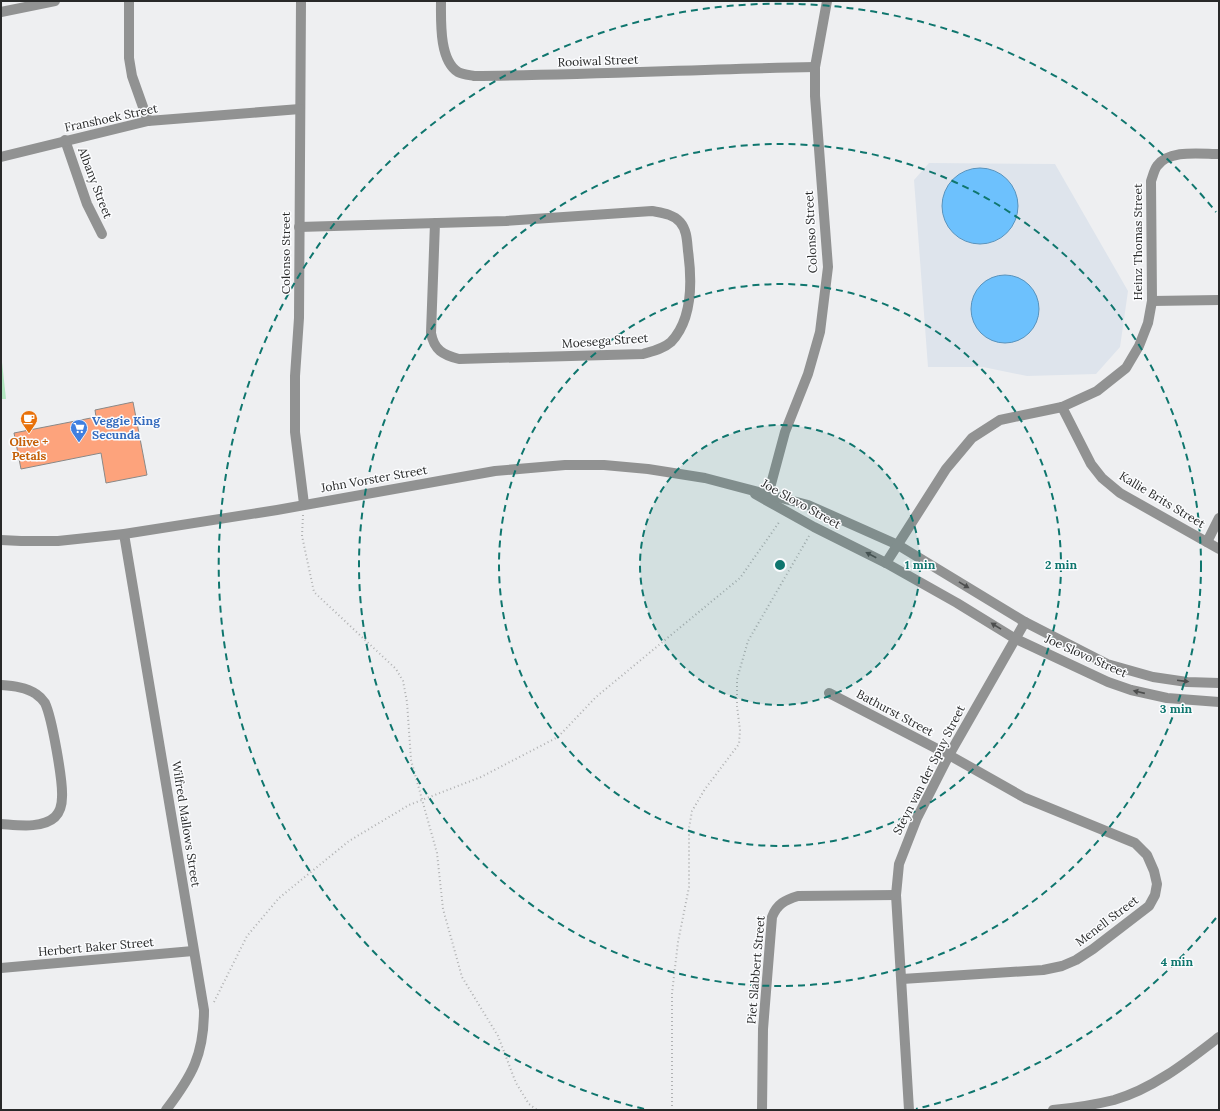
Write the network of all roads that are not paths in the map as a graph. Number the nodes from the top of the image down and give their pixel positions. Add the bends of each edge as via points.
1 (55, 1) edge
2 (128, 1) edge
3 (301, 1) edge
4 (441, 1) edge
5 (827, 1) edge
6 (1, 12) edge
7 (815, 67) junction
8 (300, 109) junction
9 (148, 121) junction
10 (65, 140) junction
11 (1219, 154) edge
12 (1, 157) edge
13 (435, 223) junction
14 (299, 227) junction
15 (102, 234) dead end
16 (1219, 300) edge
17 (1152, 301) junction
18 (1062, 407) junction
19 (750, 491) joint
20 (767, 497) junction
21 (304, 504) junction
22 (1219, 518) edge
23 (124, 534) junction
24 (1, 540) edge
25 (1207, 542) junction
26 (898, 545) junction
27 (1219, 549) edge
28 (886, 563) junction
29 (1025, 622) junction
30 (1014, 638) junction
31 (1219, 683) edge
32 (1, 685) edge
33 (829, 693) dead end
34 (1219, 702) edge
35 (948, 755) junction
36 (1, 824) edge
37 (896, 895) junction
38 (193, 951) junction
39 (1, 968) edge
40 (902, 979) junction
41 (1219, 1037) edge
42 (166, 1110) edge
43 (762, 1110) edge
44 (909, 1110) edge
45 (1053, 1110) edge

1 - 6 street
2 - 9 street via 129,58 132,76
3 - 8 street, Colonso Street
4 - 7 street, Rooiwal Street via 441,28 444,49 450,65 459,72 474,76
5 - 7 street, Colonso Street
7 - 20 street, Colonso Street via 828,267 825,294 820,332 808,374 785,432
8 - 9 street, Franshoek Street
8 - 14 street, Colonso Street
9 - 10 street, Franshoek Street
10 - 12 street, Franshoek Street
10 - 15 street, Albany Street via 87,204
11 - 17 street, Heinz Thomas Street via 1169,157 1157,166 1151,180
13 - 13 street, Moesega Street via 652,211 666,214 680,222 686,234 690,288 684,320 670,342 659,350 643,354 459,359 448,357 437,350 431,333
13 - 14 street, Moesega Street
14 - 21 street, Colonso Street via 295,432
16 - 17 street
17 - 18 street, Heinz Thomas Street via 1148,323 1139,346 1126,368 1097,391
18 - 25 street, Kallie Brits Street via 1091,464 1102,478 1120,493
18 - 26 street, Heinz Thomas Street via 1000,420 972,438 946,469
19 - 20 street, Joe Slovo Street
19 - 21 street, John Vorster Street via 705,478 648,469 565,464 495,471
20 - 26 street, Joe Slovo Street via 808,505
28 -> 20 street, Joe Slovo Street via 786,512
21 - 23 street, John Vorster Street
22 - 25 street
23 - 24 street, John Vorster Street via 58,541
23 - 38 street, Wilfred Mallows Street
25 - 27 street, Kallie Brits Street
26 - 28 street, Heinz Thomas Street
26 -> 29 street, Joe Slovo Street
30 -> 28 street, Joe Slovo Street
29 - 30 street, Steyn van der Spuy Street
29 -> 31 street, Joe Slovo Street via 1107,664 1153,677
34 -> 30 street, Joe Slovo Street via 1167,698 1131,690 1108,682
30 - 35 street, Steyn van der Spuy Street
32 - 36 street via 26,689 37,694 44,703 55,747 62,796 61,806 55,816 45,823
33 - 35 street, Bathurst Street
35 - 37 street, Steyn van der Spuy Street via 907,842 900,864
35 - 40 street, Menell Street via 1025,798 1135,842 1147,855 1154,871 1156,890 1149,906 1093,949 1062,966 1043,970
37 - 40 street, Steyn van der Spuy Street
37 - 43 street, Piet Slabbert Street via 798,896 776,907 772,917 763,1029
38 - 39 street, Herbert Baker Street
38 - 42 street, Wilfred Mallows Street via 204,1010 201,1048 190,1075
40 - 44 street, Steyn van der Spuy Street
41 - 45 street via 1168,1074 1140,1090 1114,1100

